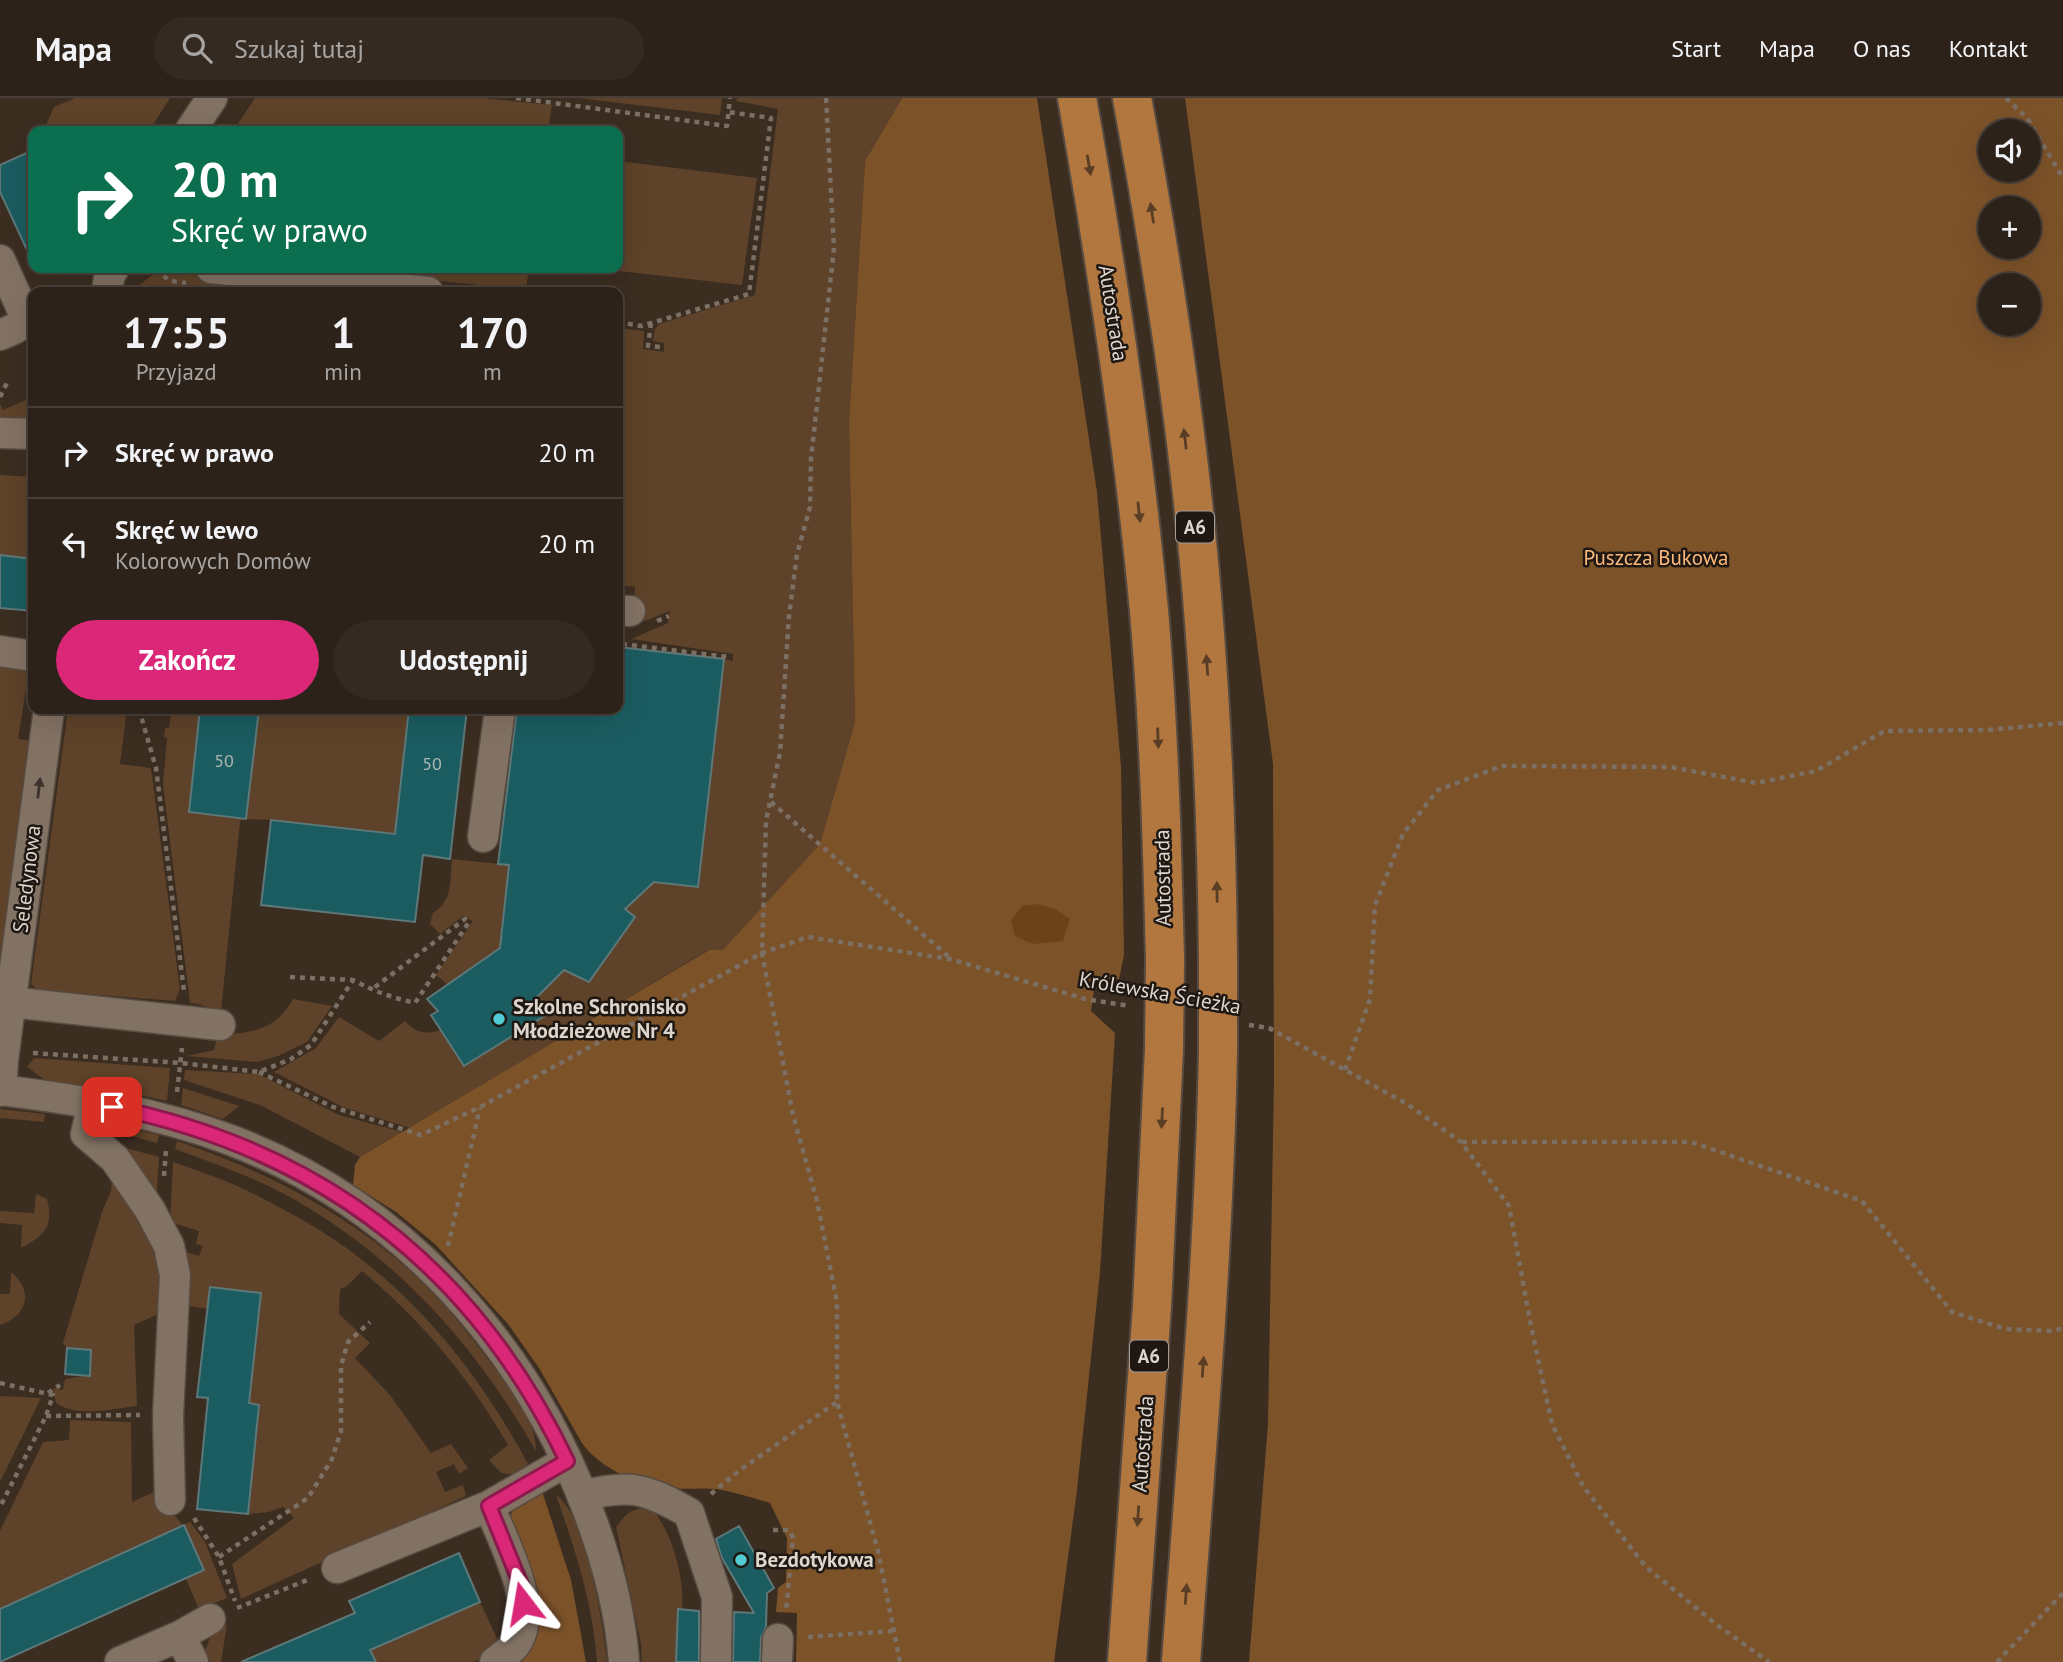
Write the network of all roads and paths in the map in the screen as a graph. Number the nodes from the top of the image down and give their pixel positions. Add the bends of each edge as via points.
1 (212, 98) edge
2 (516, 98) edge
3 (730, 98) edge
4 (826, 98) edge
5 (1077, 98) edge
6 (1132, 98) edge
7 (2006, 98) edge
8 (728, 112) junction
9 (193, 126) edge
10 (2063, 178) edge
11 (0, 260) edge
12 (235, 273) edge
13 (171, 281) dead end
14 (287, 284) edge
15 (176, 287) edge
16 (340, 287) edge
17 (28, 314) edge
18 (28, 319) edge
19 (623, 323) edge
20 (651, 323) junction
21 (0, 335) edge
22 (660, 347) dead end
23 (7, 383) dead end
24 (0, 397) edge
25 (0, 433) edge
26 (28, 434) edge
27 (623, 644) edge
28 (0, 651) edge
29 (28, 655) edge
30 (729, 657) dead end
31 (48, 714) edge
32 (140, 714) edge
33 (499, 714) edge
34 (2063, 723) edge
35 (770, 801) junction
36 (483, 837) dead end
37 (762, 953) junction
38 (950, 959) junction
39 (290, 976) dead end
40 (354, 980) junction
41 (372, 990) junction
42 (6, 1001) edge
43 (1137, 1007) dead end
44 (184, 1021) junction
45 (220, 1024) dead end
46 (1230, 1037) junction
47 (26, 1052) dead end
48 (181, 1063) junction
49 (1345, 1070) junction
50 (259, 1072) junction
51 (0, 1091) edge
52 (93, 1103) junction
53 (175, 1104) dead end
54 (480, 1107) junction
55 (1461, 1142) junction
56 (446, 1251) dead end
57 (370, 1322) dead end
58 (2063, 1328) edge
59 (0, 1383) edge
60 (60, 1385) dead end
61 (48, 1394) junction
62 (837, 1402) junction
63 (168, 1415) junction
64 (46, 1416) junction
65 (567, 1461) junction
66 (582, 1496) junction
67 (170, 1500) joint
68 (489, 1506) junction
69 (0, 1507) edge
70 (690, 1513) junction
71 (773, 1530) dead end
72 (219, 1557) junction
73 (337, 1568) dead end
74 (305, 1581) dead end
75 (2063, 1593) edge
76 (246, 1605) dead end
77 (238, 1608) dead end
78 (210, 1619) dead end
79 (894, 1631) junction
80 (186, 1649) edge
81 (778, 1651) edge
82 (120, 1662) edge
83 (495, 1662) edge
84 (624, 1662) edge
85 (716, 1662) edge
86 (900, 1662) edge
87 (1126, 1662) edge
88 (1181, 1662) edge
89 (1769, 1662) edge
90 (1997, 1662) edge

1 - 9 street
2 - 8 path via 727,126
3 - 8 path
4 - 35 path via 834,248 810,507 797,554 780,753
5 -> 87 highway, Autostrada / A6, bridge via 1111,296 1140,521 1157,721 1165,959 1152,1306
46 -> 6 highway, A6, bridge via 1218,960 1213,757 1195,528 1182,409
7 - 10 path via 2027,118
8 - 20 path via 771,118 750,294
11 - 17 street
12 - 14 street
13 - 15 path
14 - 16 street
18 - 21 street
19 - 20 path
20 - 22 path via 648,346
23 - 24 path
25 - 26 street
27 - 30 path
28 - 29 street
42 -> 31 street, Seledynowa
32 - 44 path via 156,768
33 - 36 street
34 - 49 path via 1988,730 1884,731 1816,771 1756,783 1670,767 1502,766 1438,790 1403,834 1375,905 1370,999
35 - 37 path
35 - 38 path
37 - 38 path, Królewska Ścieżka via 808,937
37 - 54 path, Królewska Ścieżka
37 - 62 path via 793,1115 817,1201 837,1302
38 - 43 path, Królewska Ścieżka via 1085,999
39 - 40 path
40 - 41 path
40 - 50 path via 311,1045
41 - 41 path via 415,1003 469,922 465,919
42 - 44 street
42 - 51 street, Seledynowa
44 - 45 street
44 - 48 path
46 - 49 path, Królewska Ścieżka via 1269,1028
88 -> 46 highway, A6 via 1214,1183
47 - 48 path
48 - 50 path
48 - 53 path
49 - 55 path, Królewska Ścieżka via 1407,1104
50 - 54 path, Królewska Ścieżka via 334,1107 421,1135
51 - 52 street
52 - 63 street via 86,1135 116,1159 169,1246 175,1275
52 - 65 street via 172,1120 236,1142 315,1181 382,1226 437,1274 491,1334 520,1373
54 - 56 path
55 - 58 path via 1691,1142 1862,1201 1952,1312 2005,1329
55 - 89 path, Królewska Ścieżka via 1509,1206 1552,1423 1583,1486 1646,1567
57 - 72 path via 348,1342 341,1366 341,1432 332,1459 308,1498
59 - 61 path
60 - 61 path
61 - 64 path via 53,1395
62 - 70 path via 740,1469
62 - 79 path via 878,1550
63 - 64 path
63 - 67 street
64 - 69 path
65 - 66 street
65 - 68 street
66 - 70 street via 612,1488 637,1490
66 - 84 street via 601,1544
67 - 72 path via 195,1519
68 - 73 street
68 - 83 street via 521,1585 525,1620 516,1644
70 - 85 street via 717,1597
71 - 81 path via 789,1530 793,1538 790,1590
72 - 77 path
74 - 76 path
75 - 90 path
78 - 80 street
79 - 81 path
79 - 86 path
80 - 82 street

